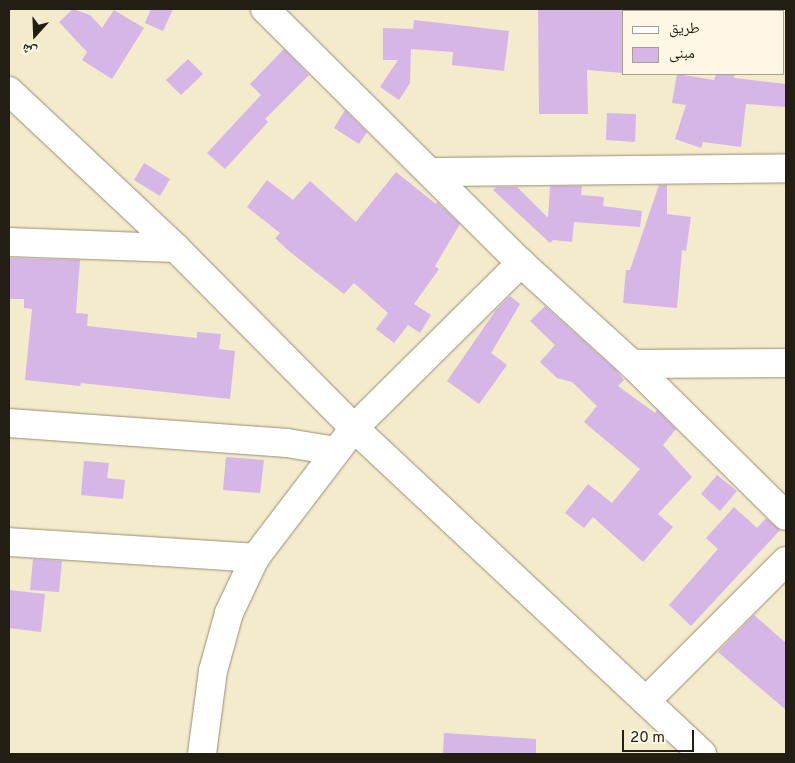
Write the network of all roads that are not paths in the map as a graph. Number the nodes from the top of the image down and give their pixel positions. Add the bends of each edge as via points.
1 (265, 9) edge
2 (9, 91) edge
3 (786, 168) edge
4 (432, 172) junction
5 (9, 242) edge
6 (176, 248) junction
7 (522, 263) junction
8 (786, 363) edge
9 (632, 364) junction
10 (9, 423) edge
11 (354, 428) junction
12 (336, 451) junction
13 (786, 516) edge
14 (9, 542) edge
15 (255, 558) junction
16 (786, 562) edge
17 (646, 701) junction
18 (202, 754) edge
19 (702, 754) edge

1 - 4 street
2 - 6 street
3 - 4 street
4 - 7 street
5 - 6 street
6 - 11 street
7 - 9 street
7 - 11 street
8 - 9 street
9 - 13 street
10 - 12 street via 287,443
11 - 12 street
11 - 17 street
12 - 15 street
14 - 15 street
15 - 18 street via 230,612 213,671
16 - 17 street
17 - 19 street

